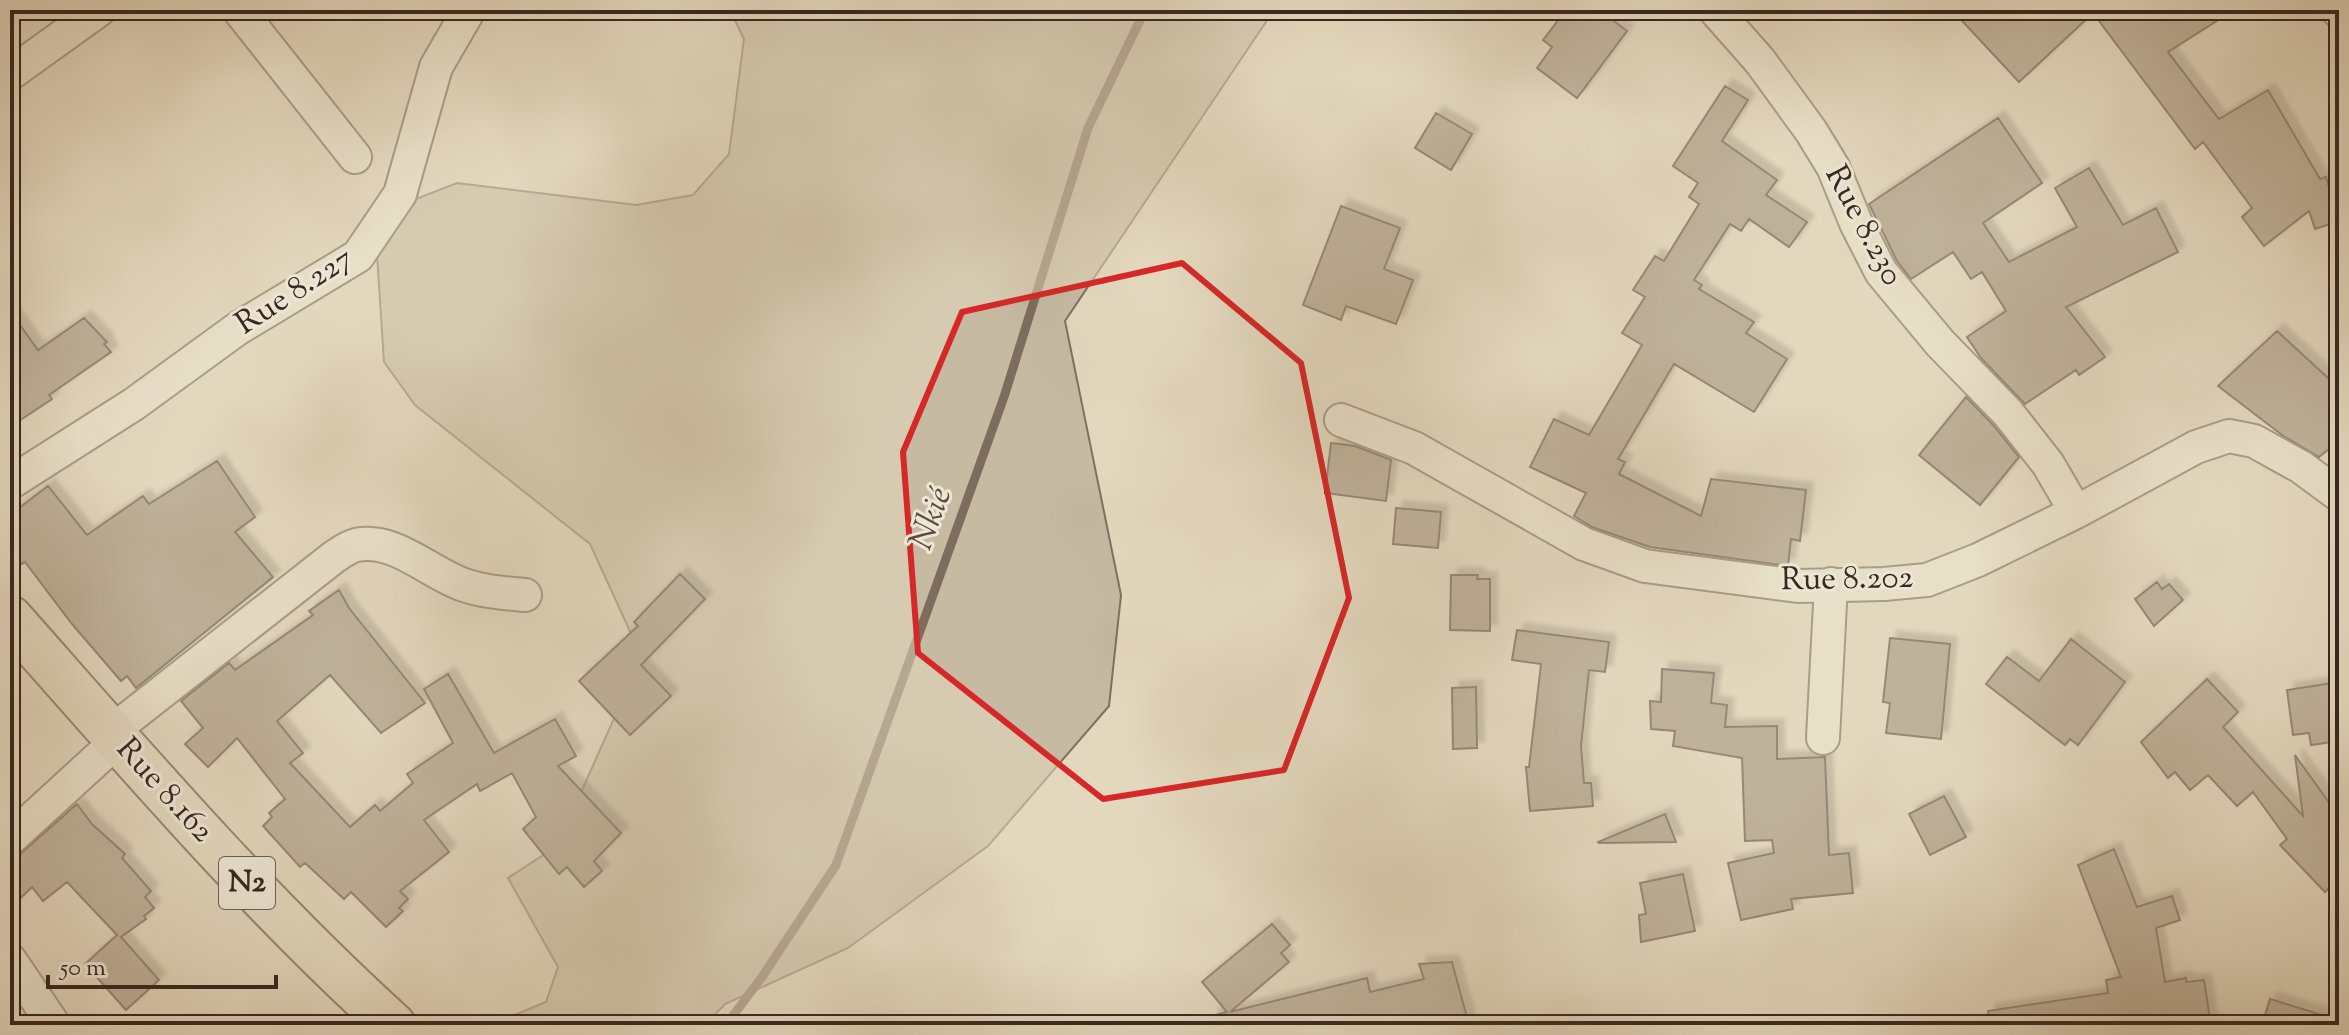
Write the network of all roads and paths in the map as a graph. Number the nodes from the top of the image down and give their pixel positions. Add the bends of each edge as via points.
1 (99, 10) edge
2 (239, 10) edge
3 (469, 10) edge
4 (1715, 10) edge
5 (10, 74) edge
6 (355, 157) dead end
7 (1341, 420) dead end
8 (10, 483) edge
9 (2339, 495) edge
10 (2076, 512) junction
11 (1831, 584) junction
12 (525, 595) dead end
13 (10, 618) edge
14 (114, 736) junction
15 (1823, 738) dead end
16 (10, 839) edge
17 (10, 960) edge
18 (54, 1025) edge
19 (393, 1025) edge

1 - 5 street
2 - 6 street
3 - 8 street, Rue 8.227 via 436,67 400,194 358,256 237,329 134,404
4 - 10 street, Rue 8.230 via 1811,131 1881,272 2008,413 2048,464
7 - 11 street, Rue 8.202 via 1414,448 1584,544 1645,566 1798,586
9 - 10 street, Rue 8.202 via 2290,460 2254,441 2229,436 2196,447
10 - 11 street, Rue 8.202 via 1927,580
11 - 15 street
12 - 14 street via 462,585 404,554 375,544 354,545
13 - 14 highway, Rue 8.162 / N2
14 - 16 street
14 - 19 highway, Rue 8.162 / N2 via 249,885
17 - 18 street

